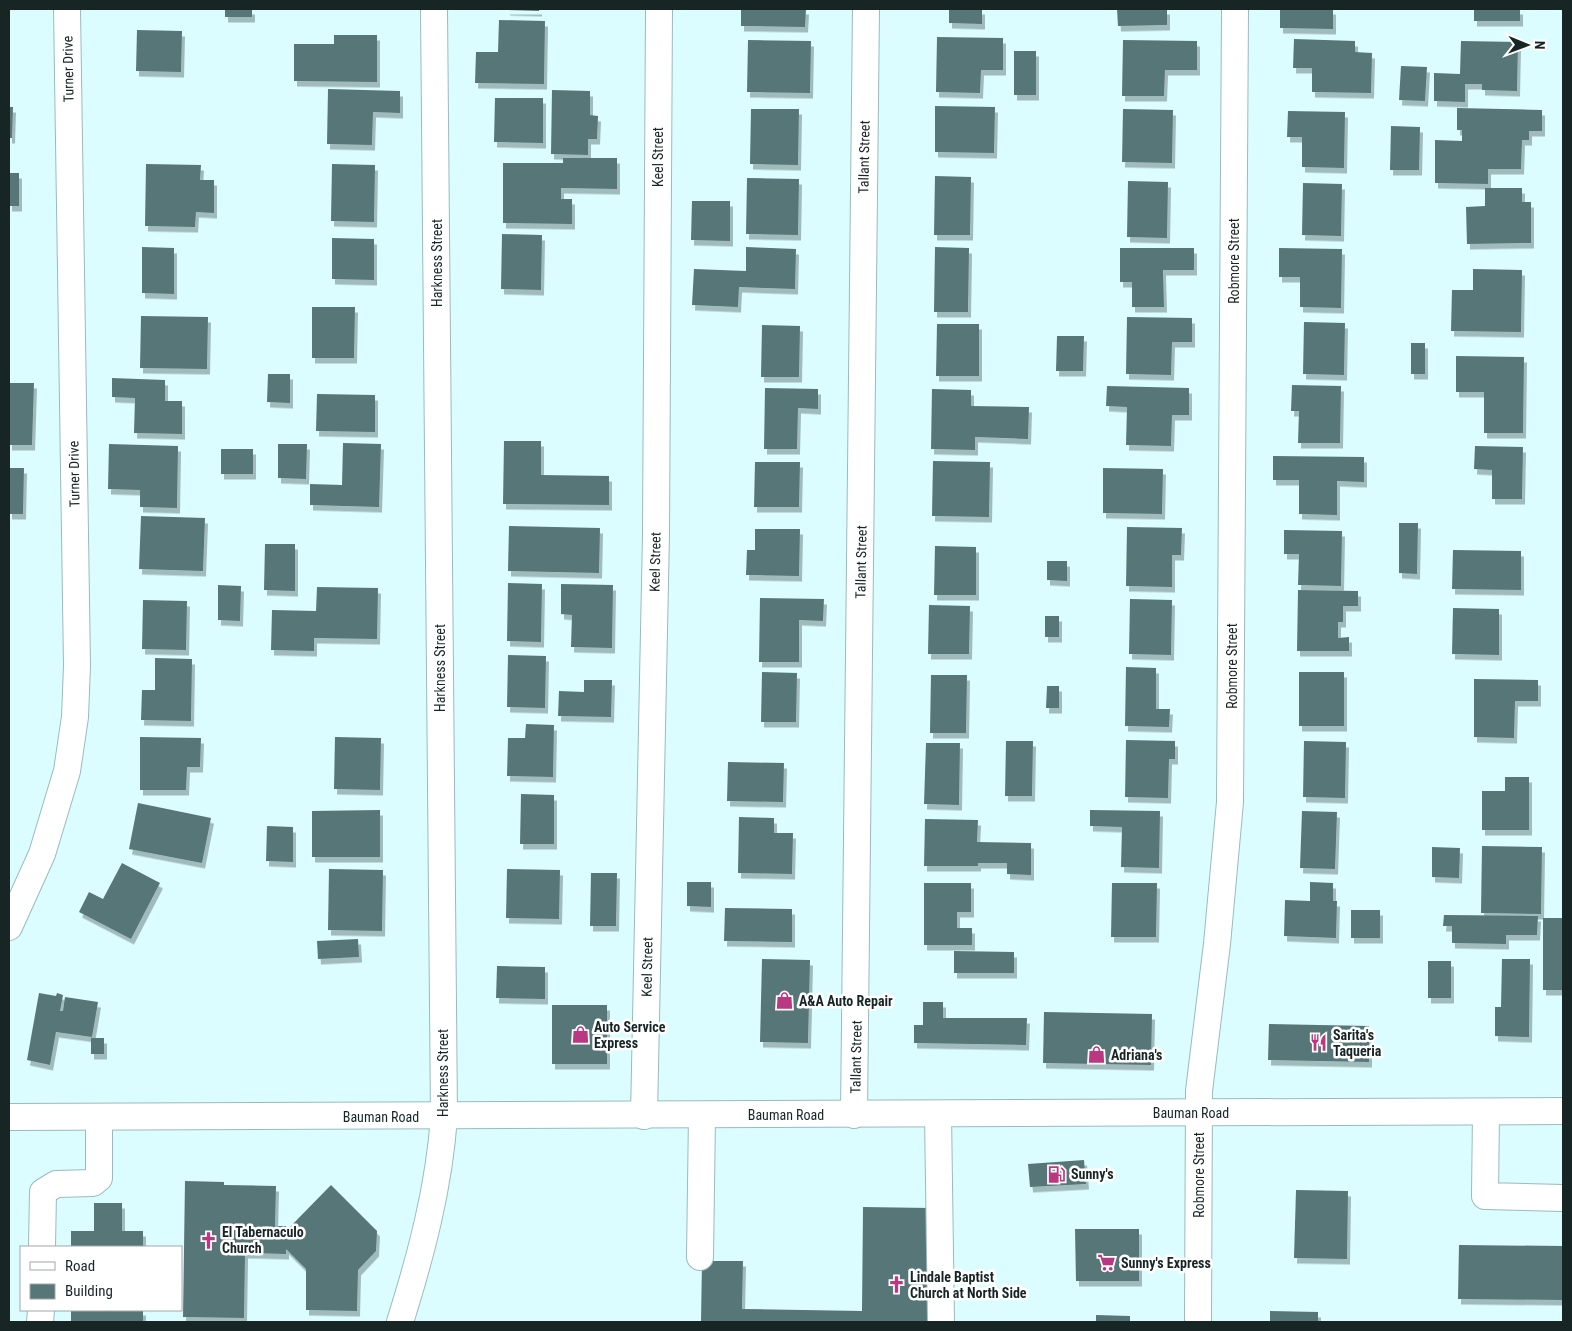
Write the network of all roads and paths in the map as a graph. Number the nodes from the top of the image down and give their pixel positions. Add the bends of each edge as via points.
1 (67, 9) edge
2 (434, 9) edge
3 (659, 9) edge
4 (866, 9) edge
5 (1235, 9) edge
6 (9, 927) edge
7 (1563, 1111) edge
8 (1486, 1112) junction
9 (1199, 1113) junction
10 (938, 1114) junction
11 (854, 1115) junction
12 (444, 1116) junction
13 (644, 1116) junction
14 (702, 1116) junction
15 (9, 1117) edge
16 (99, 1117) junction
17 (1563, 1198) edge
18 (42, 1246) edge
19 (700, 1257) dead end
20 (400, 1322) edge
21 (941, 1322) edge
22 (1198, 1322) edge

1 - 6 street, Turner Drive via 77,666 75,716 67,771 42,854
2 - 12 street, Harkness Street
3 - 13 street, Keel Street via 656,534
4 - 11 street, Tallant Street
5 - 9 street, Robmore Street via 1230,802 1217,944 1201,1064
7 - 8 street, Bauman Road
8 - 9 street, Bauman Road
8 - 17 street via 1485,1196
9 - 10 street, Bauman Road
9 - 22 street, Robmore Street
10 - 11 street, Bauman Road
10 - 21 street
11 - 14 street, Bauman Road
12 - 13 street, Bauman Road
12 - 16 street, Bauman Road
12 - 20 street, Harkness Street via 439,1168 427,1230
13 - 14 street, Bauman Road
14 - 19 street
15 - 16 street, Bauman Road
16 - 18 street via 99,1178 93,1184 56,1184 43,1192

